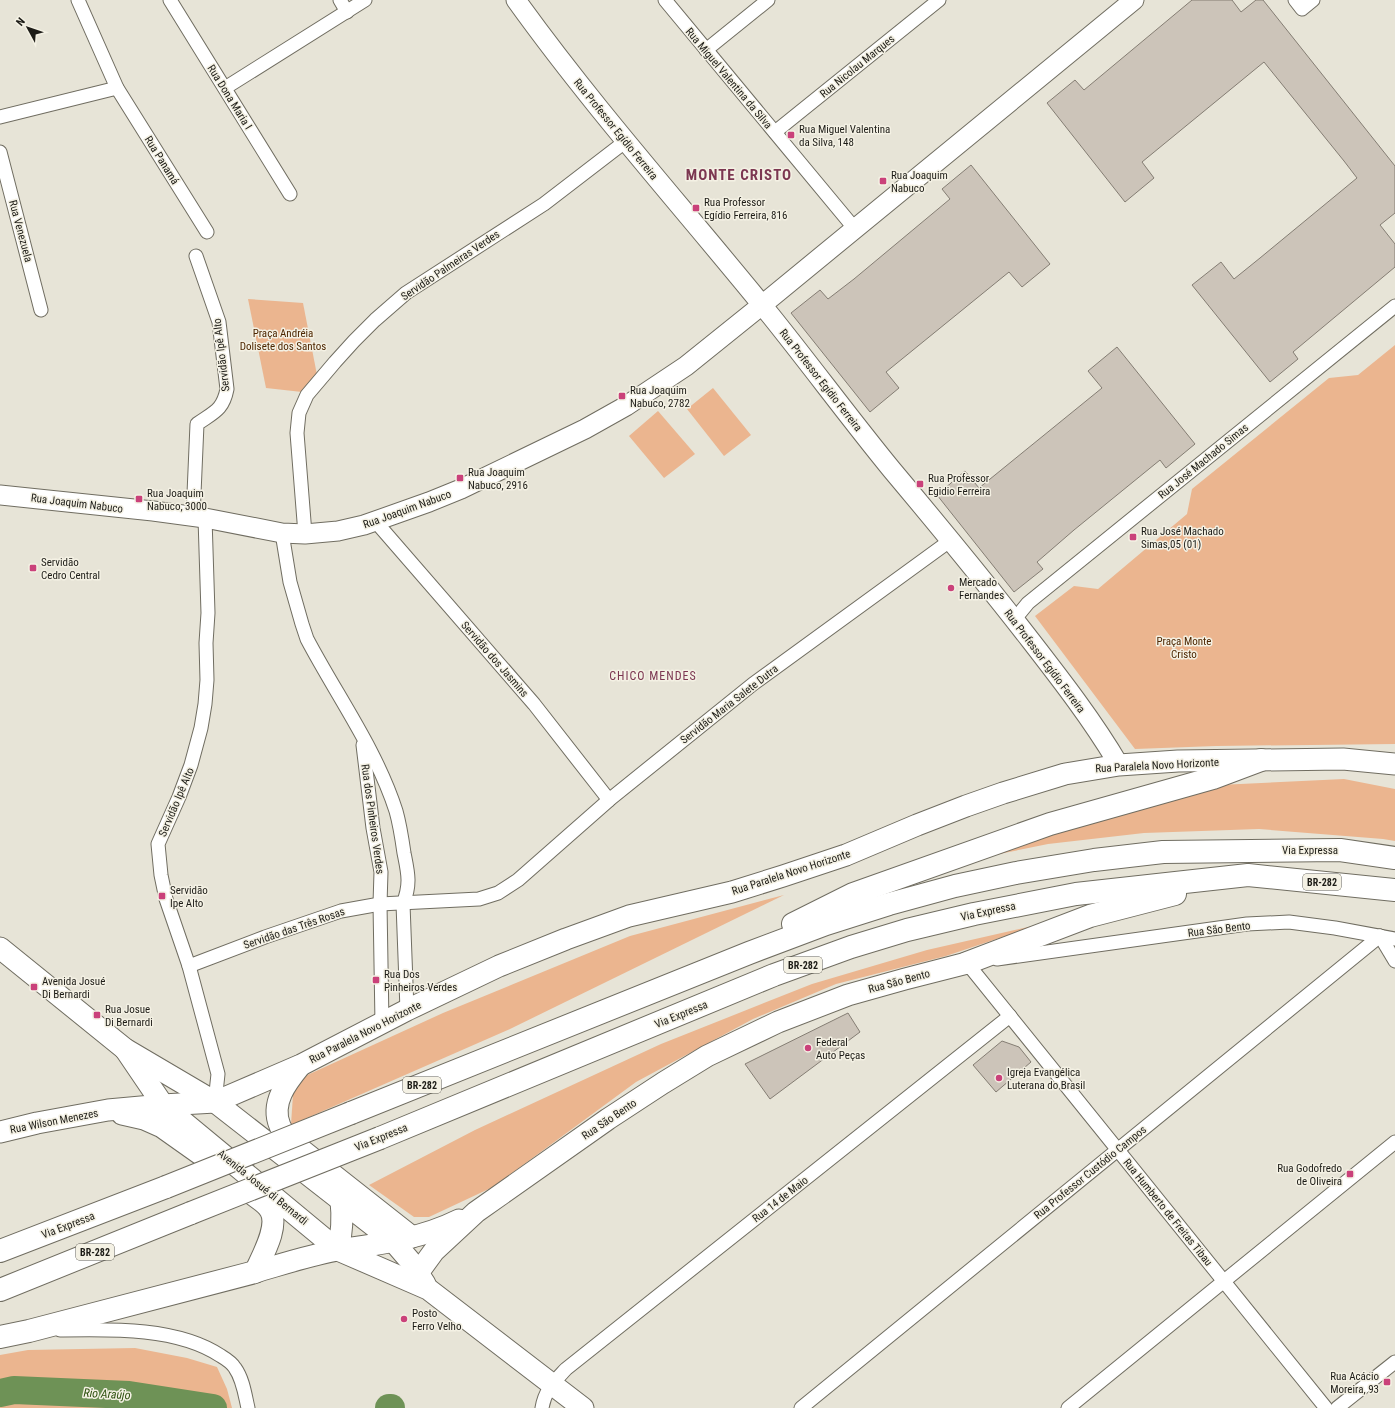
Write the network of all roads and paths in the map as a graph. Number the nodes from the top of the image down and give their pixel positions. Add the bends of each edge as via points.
1 (78, 0) edge
2 (170, 0) edge
3 (340, 0) edge
4 (365, 0) edge
5 (516, 0) edge
6 (665, 0) edge
7 (768, 0) edge
8 (939, 0) edge
9 (1134, 0) edge
10 (1313, 0) edge
11 (1299, 4) edge
12 (347, 12) junction
13 (706, 50) junction
14 (117, 88) junction
15 (225, 88) junction
16 (0, 117) edge
17 (775, 132) junction
18 (626, 141) junction
19 (0, 152) edge
20 (290, 194) dead end
21 (855, 229) junction
22 (207, 232) dead end
23 (196, 256) dead end
24 (762, 305) junction
25 (1395, 306) edge
26 (41, 310) dead end
27 (0, 495) edge
28 (199, 517) junction
29 (376, 522) junction
30 (282, 533) junction
31 (305, 534) junction
32 (951, 540) junction
33 (1014, 620) junction
34 (362, 735) junction
35 (1262, 760) junction
36 (1395, 764) edge
37 (1119, 765) junction
38 (609, 800) junction
39 (1395, 858) edge
40 (1248, 875) junction
41 (518, 880) joint
42 (1395, 890) edge
43 (380, 904) junction
44 (403, 904) junction
45 (1380, 936) junction
46 (1395, 939) edge
47 (0, 948) edge
48 (749, 953) junction
49 (1395, 961) edge
50 (967, 963) junction
51 (189, 966) junction
52 (407, 1010) junction
53 (1010, 1016) junction
54 (382, 1023) junction
55 (125, 1049) junction
56 (301, 1065) junction
57 (148, 1083) junction
58 (214, 1102) junction
59 (163, 1105) junction
60 (108, 1110) junction
61 (0, 1132) edge
62 (201, 1137) junction
63 (1395, 1142) edge
64 (1118, 1150) junction
65 (341, 1201) junction
66 (476, 1212) junction
67 (403, 1239) junction
68 (338, 1250) junction
69 (0, 1251) edge
70 (255, 1272) junction
71 (423, 1281) junction
72 (1224, 1281) junction
73 (0, 1290) edge
74 (30, 1331) junction
75 (0, 1337) edge
76 (1395, 1362) edge
77 (552, 1384) junction
78 (248, 1408) edge
79 (542, 1408) edge
80 (583, 1408) edge
81 (801, 1408) edge
82 (1068, 1408) edge
83 (1326, 1408) edge
84 (1337, 1408) edge

1 - 14 street, Rua Panamá
2 - 15 street, Rua Dona Maria I
3 - 12 street
4 - 12 street
5 - 18 main road, Rua Professor Egídio Ferreira via 550,48
6 - 13 street, Rua Miguel Valentina da Silva
7 - 13 street
8 - 17 street, Rua Nicolau Marques
9 - 21 main road, Rua Joaquim Nabuco
10 - 11 street
12 - 15 street
13 - 17 street, Rua Miguel Valentina da Silva
14 - 16 street
14 - 22 street, Rua Panamá
15 - 20 street, Rua Dona Maria I
17 - 21 street, Rua Miguel Valentina da Silva
18 - 24 main road, Rua Professor Egídio Ferreira
18 - 31 street, Servidão Palmeiras Verdes via 544,204 406,293 354,341 307,395 299,413 297,433
19 - 26 street, Rua Venezuela
21 - 24 main road, Rua Joaquim Nabuco
23 - 28 street, Servidão Ipê Alto via 219,322 227,389 221,407 197,424
24 - 29 main road, Rua Joaquim Nabuco via 686,366 626,406 493,474
24 - 32 main road, Rua Professor Egídio Ferreira via 871,444
25 - 33 street, Rua José Machado Simas via 1028,603
27 - 28 main road, Rua Joaquim Nabuco
28 - 30 main road, Rua Joaquim Nabuco
28 - 51 street, Servidão Ipê Alto via 208,613 207,680 202,728 179,798 158,844 166,899
29 - 31 main road, Rua Joaquim Nabuco via 338,531
29 - 38 street, Servidão dos Jasmins via 534,704
30 - 31 main road, Rua Joaquim Nabuco
30 - 34 street, Rua dos Pinheiros Verdes via 290,582 307,639
32 - 33 main road, Rua Professor Egídio Ferreira
32 - 38 street, Servidão Maria Salete Dutra via 752,684
33 - 37 main road, Rua Professor Egídio Ferreira via 1073,695
34 - 43 street, Rua dos Pinheiros Verdes via 381,872
34 - 44 street, Rua dos Pinheiros Verdes via 389,792 402,835 408,879 408,890
35 - 36 main road, Rua Paralela Novo Horizonte via 1344,759
35 - 37 main road, Rua Paralela Novo Horizonte
35 - 48 highway via 1213,778 1050,824 853,894 798,921
37 - 52 main road, Rua Paralela Novo Horizonte via 1065,774 966,806 846,855 783,876 732,892 611,922 499,966
38 - 41 street, Servidão Maria Salete Dutra
39 - 48 highway, Via Expressa / BR-282 via 1340,850 1239,850 1163,852 1094,860 955,886 826,924
40 - 42 highway, Via Expressa / BR-282
40 - 50 highway via 1090,916
40 - 73 highway, Via Expressa / BR-282, bridge via 1076,894 906,930 851,947 774,975 380,1138
41 - 44 street, Servidão das Três Rosas via 498,893 479,899
43 - 44 street, Servidão das Três Rosas
43 - 51 street, Servidão das Três Rosas via 320,917
43 - 54 street, Rua dos Pinheiros Verdes
44 - 52 street, Rua dos Pinheiros Verdes
45 - 46 street, Rua São Bento
45 - 49 street
45 - 50 street, Rua São Bento via 1289,922 1254,924
45 - 64 street, Rua Professor Custódio Campos
47 - 55 main road, Avenida Josué di Bernardi
48 - 69 highway, Via Expressa / BR-282, bridge
50 - 53 street, Rua Humberto de Freitas Tibau
50 - 66 main road, Rua São Bento via 848,995 778,1022 708,1056 608,1119
51 - 58 street, Servidão Ipê Alto via 218,1074
52 - 54 main road, Rua Paralela Novo Horizonte
53 - 64 street, Rua Humberto de Freitas Tibau
53 - 77 street, Rua 14 de Maio via 566,1369
54 - 56 main road, Rua Paralela Novo Horizonte
55 - 57 main road, Avenida Josué di Bernardi
55 - 58 main road, Avenida Josué di Bernardi
56 - 58 main road, Rua Paralela Novo Horizonte
56 - 67 main road via 281,1093 277,1115 280,1126 289,1140
57 - 59 main road, Avenida Josué di Bernardi
57 - 60 main road, Rua Wilson Menezes via 137,1096
58 - 59 main road, Rua Wilson Menezes
58 - 62 main road
58 - 65 main road, Avenida Josué di Bernardi
59 - 60 main road, Rua Wilson Menezes
59 - 62 main road, Avenida Josué di Bernardi
60 - 61 main road, Rua Wilson Menezes
60 - 70 main road via 144,1119 162,1127 202,1155 270,1210 274,1220 272,1231
62 - 68 main road, Avenida Josué di Bernardi
63 - 72 street
64 - 72 street, Rua Humberto de Freitas Tibau
64 - 81 street, Rua Professor Custódio Campos
65 - 67 main road, Avenida Josué di Bernardi
65 - 68 main road via 342,1229
66 - 67 main road, Rua São Bento via 447,1226
66 - 71 main road, Rua São Bento via 434,1251
67 - 68 main road, Rua São Bento
67 - 71 main road, Avenida Josué di Bernardi
68 - 70 main road, Rua São Bento
68 - 71 main road, Avenida Josué di Bernardi
70 - 74 highway
71 - 77 main road, Avenida Josué di Bernardi
72 - 82 street
72 - 83 street, Rua Humberto de Freitas Tibau
74 - 75 highway
74 - 78 street via 122,1330 188,1340 214,1351 234,1366 240,1375
76 - 84 street
77 - 79 street, Rua 14 de Maio
77 - 80 main road, Avenida Josué di Bernardi

